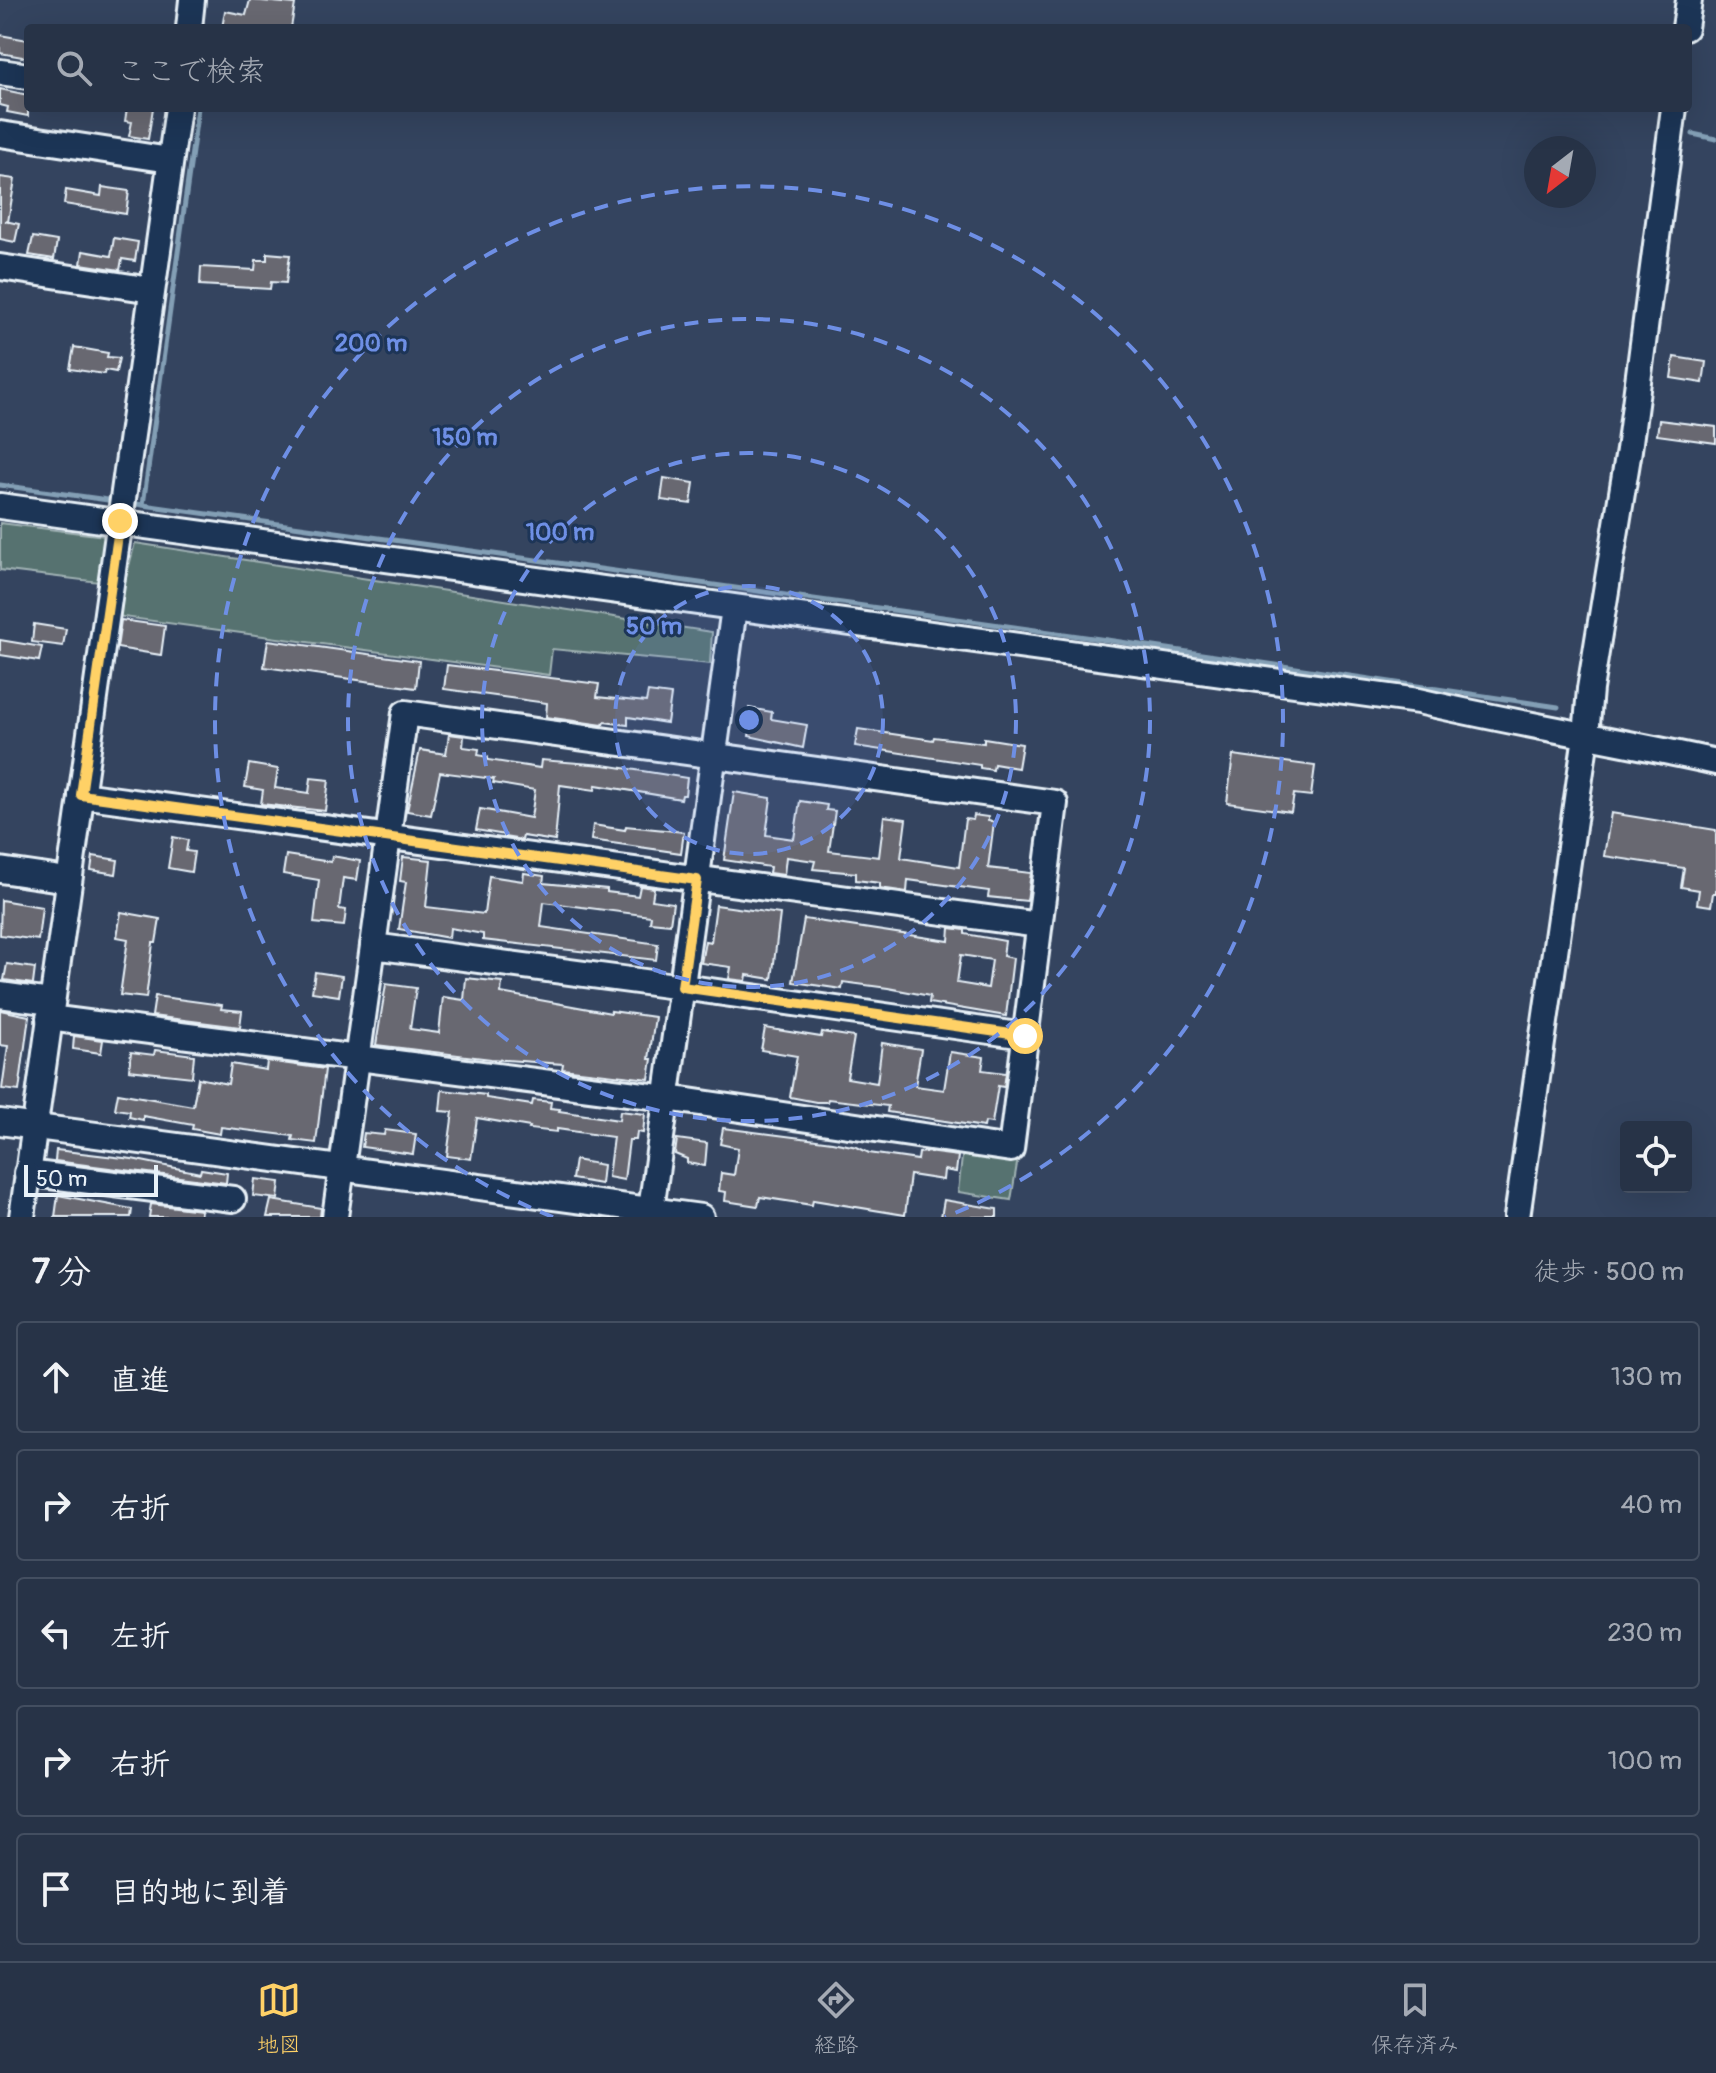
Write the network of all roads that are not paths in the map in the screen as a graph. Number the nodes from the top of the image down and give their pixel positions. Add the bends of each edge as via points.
1 (192, 0) edge
2 (1689, 0) edge
3 (189, 24) edge
4 (1686, 24) edge
5 (0, 72) edge
6 (24, 75) edge
7 (177, 112) edge
8 (1673, 112) edge
9 (0, 134) edge
10 (170, 160) junction
11 (0, 267) edge
12 (152, 290) junction
13 (0, 506) edge
14 (120, 521) junction
15 (734, 608) junction
16 (1586, 736) junction
17 (713, 758) junction
18 (1716, 762) edge
19 (81, 795) junction
20 (388, 836) junction
21 (0, 870) edge
22 (68, 880) junction
23 (697, 880) junction
24 (1039, 925) junction
25 (373, 946) junction
26 (682, 987) junction
27 (0, 995) edge
28 (50, 1010) junction
29 (1025, 1036) junction
30 (356, 1057) junction
31 (667, 1098) junction
32 (0, 1122) edge
33 (34, 1126) junction
34 (341, 1169) junction
35 (27, 1173) junction
36 (233, 1199) dead end
37 (651, 1214) edge
38 (22, 1217) edge
39 (335, 1217) edge
40 (701, 1217) edge
41 (1517, 1217) edge

1 - 3 street
2 - 4 street
5 - 6 street
7 - 10 street
8 - 16 street
9 - 10 street
10 - 12 street
11 - 12 street
12 - 14 street
13 - 14 street
14 - 15 street
14 - 19 street
15 - 16 street via 1418,701
15 - 17 street
16 - 18 street
16 - 41 street
17 - 20 street via 405,713
17 - 23 street
17 - 24 street via 1055,803
19 - 20 street
19 - 22 street
20 - 23 street
20 - 25 street
21 - 22 street
22 - 28 street
23 - 24 street
23 - 26 street
24 - 29 street
25 - 26 street
25 - 30 street
26 - 29 street
26 - 31 street
27 - 28 street
28 - 30 street
28 - 33 street
29 - 31 street via 1011,1149
30 - 31 street
30 - 34 street
31 - 37 street
32 - 33 street
33 - 34 street
33 - 35 street
34 - 37 street
34 - 39 street
35 - 36 street
35 - 38 street
37 - 40 street

